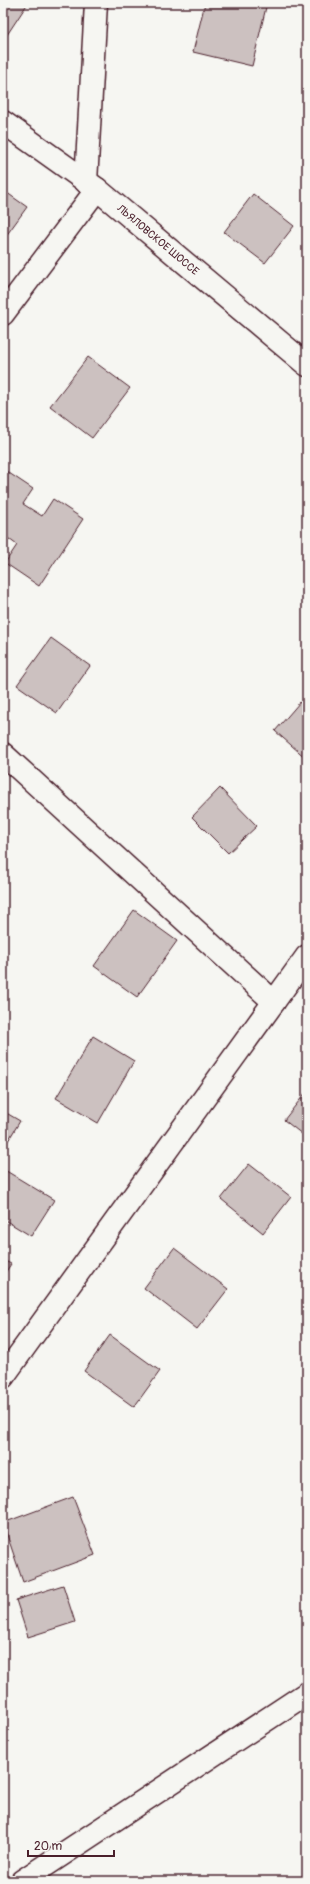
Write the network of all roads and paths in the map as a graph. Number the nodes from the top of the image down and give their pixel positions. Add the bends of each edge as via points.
1 (96, 3) edge
2 (3, 122) edge
3 (91, 186) junction
4 (3, 314) edge
5 (307, 366) edge
6 (3, 754) edge
7 (307, 956) edge
8 (274, 1002) junction
9 (3, 1377) edge
10 (307, 1693) edge
11 (22, 1881) edge

1 - 3 street
2 - 3 street, ЛЬЯЛОВСКОЕ ШОССЕ
3 - 4 street
3 - 5 street, ЛЬЯЛОВСКОЕ ШОССЕ
6 - 8 street
7 - 8 street
8 - 9 street
10 - 11 street

